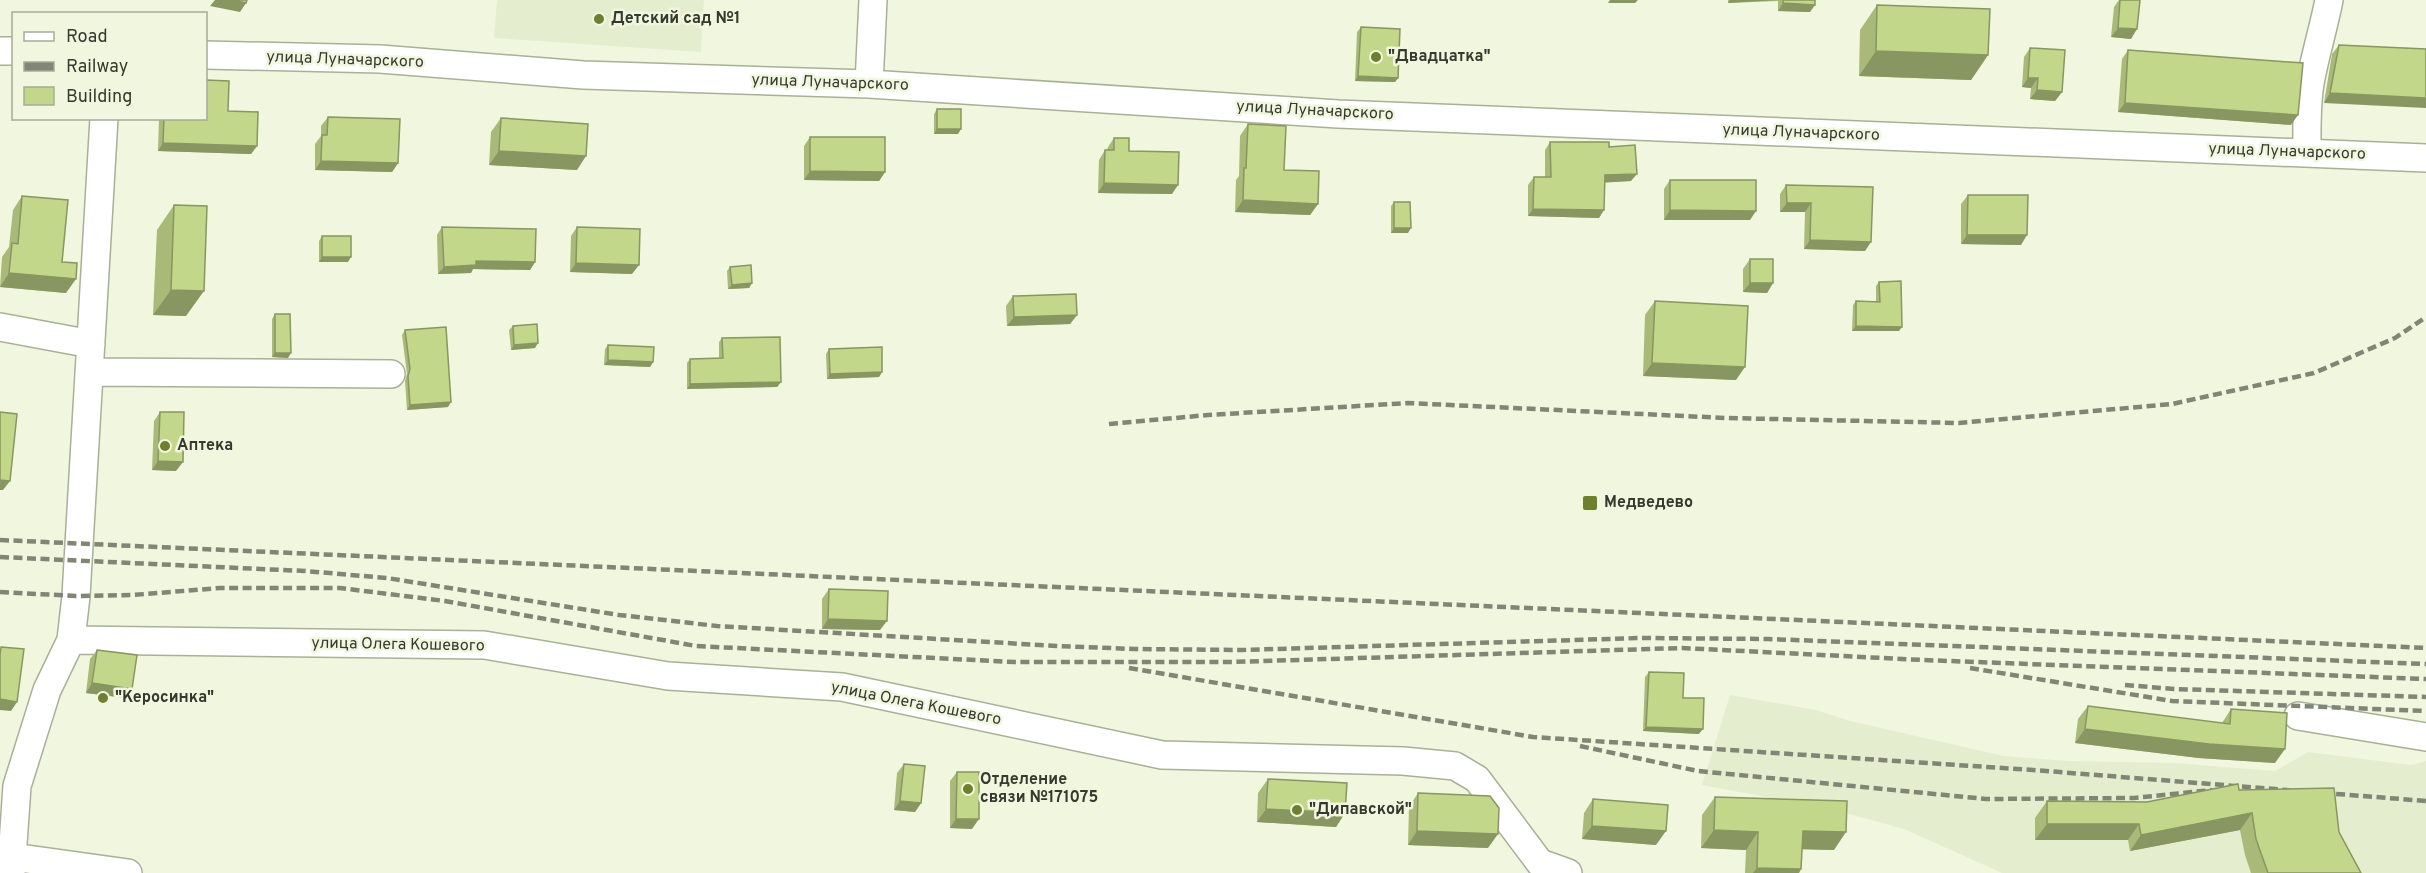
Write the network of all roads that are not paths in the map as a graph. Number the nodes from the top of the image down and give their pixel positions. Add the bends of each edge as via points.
1 (873, 0) edge
2 (2329, 0) edge
3 (207, 55) edge
4 (869, 84) junction
5 (104, 120) edge
6 (2307, 153) junction
7 (2426, 158) edge
8 (0, 327) edge
9 (91, 344) junction
10 (89, 372) junction
11 (390, 374) dead end
12 (71, 640) junction
13 (2298, 716) dead end
14 (2426, 737) edge
15 (12, 865) edge
16 (128, 873) edge
17 (1568, 873) edge

1 - 4 street
2 - 6 street via 2311,79
3 - 4 street, улица Луначарского via 380,59 583,75
4 - 6 street, улица Луначарского via 1338,114
5 - 9 street
6 - 7 street, улица Луначарского
8 - 9 street
9 - 10 street
10 - 11 street
10 - 12 street
12 - 15 street via 47,690 17,786
12 - 17 street, улица Олега Кошевого via 484,645 668,676 842,687 1162,755 1403,761 1455,766 1477,779 1540,863
13 - 14 street
15 - 16 street

